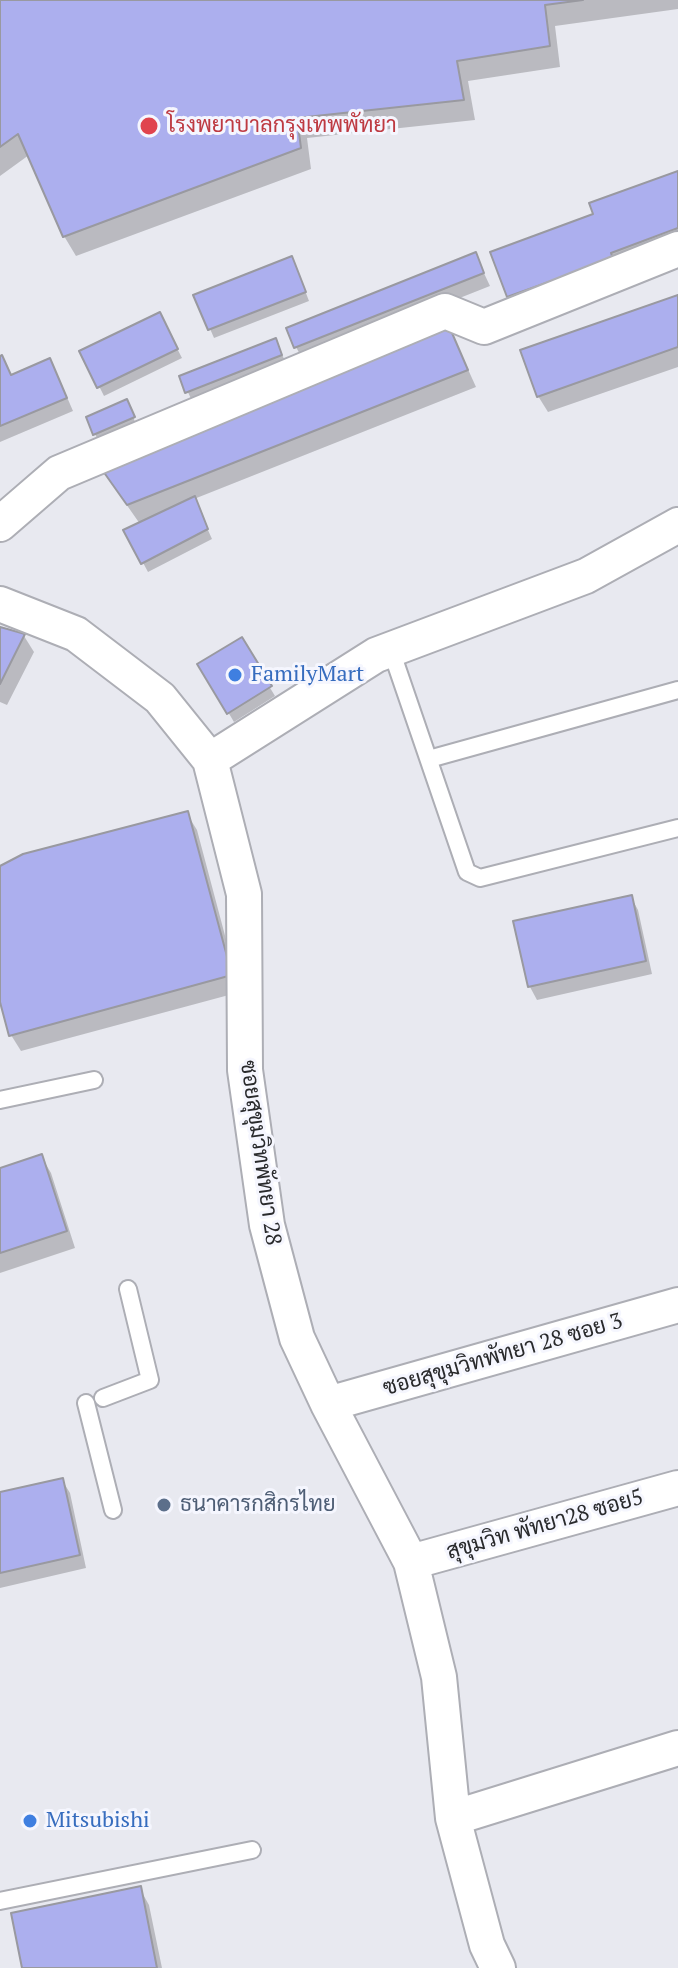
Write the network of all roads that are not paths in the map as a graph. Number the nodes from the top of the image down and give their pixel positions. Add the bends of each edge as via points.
1 (678, 249) edge
2 (0, 524) edge
3 (678, 525) edge
4 (0, 604) edge
5 (391, 650) junction
6 (678, 690) edge
7 (429, 759) junction
8 (210, 760) junction
9 (678, 828) edge
10 (94, 1080) dead end
11 (0, 1100) edge
12 (128, 1289) dead end
13 (678, 1305) edge
14 (328, 1404) junction
15 (678, 1488) edge
16 (113, 1510) dead end
17 (411, 1562) junction
18 (678, 1748) edge
19 (453, 1818) junction
20 (252, 1850) dead end
21 (0, 1901) edge
22 (498, 1968) edge

1 - 2 street via 484,327 445,311 59,473
3 - 5 street via 586,576
4 - 8 street, ซอยสุขุมวิทพัทยา 28 via 76,634 160,698
5 - 7 lane
5 - 8 street
6 - 7 lane
7 - 9 lane via 467,872 480,878
8 - 14 street, ซอยสุขุมวิทพัทยา 28 via 244,894 245,1070 267,1225 297,1338
10 - 11 lane
12 - 16 lane via 150,1380 94,1400
13 - 14 street, ซอยสุขุมวิทพัทยา 28 ซอย 3
14 - 17 street, ซอยสุขุมวิทพัทยา 28
15 - 17 street, สุขุมวิท พัทยา28 ซอย5
17 - 19 street, ซอยสุขุมวิทพัทยา 28 via 439,1677
18 - 19 street
19 - 22 street, ซอยสุขุมวิทพัทยา 28
20 - 21 lane

